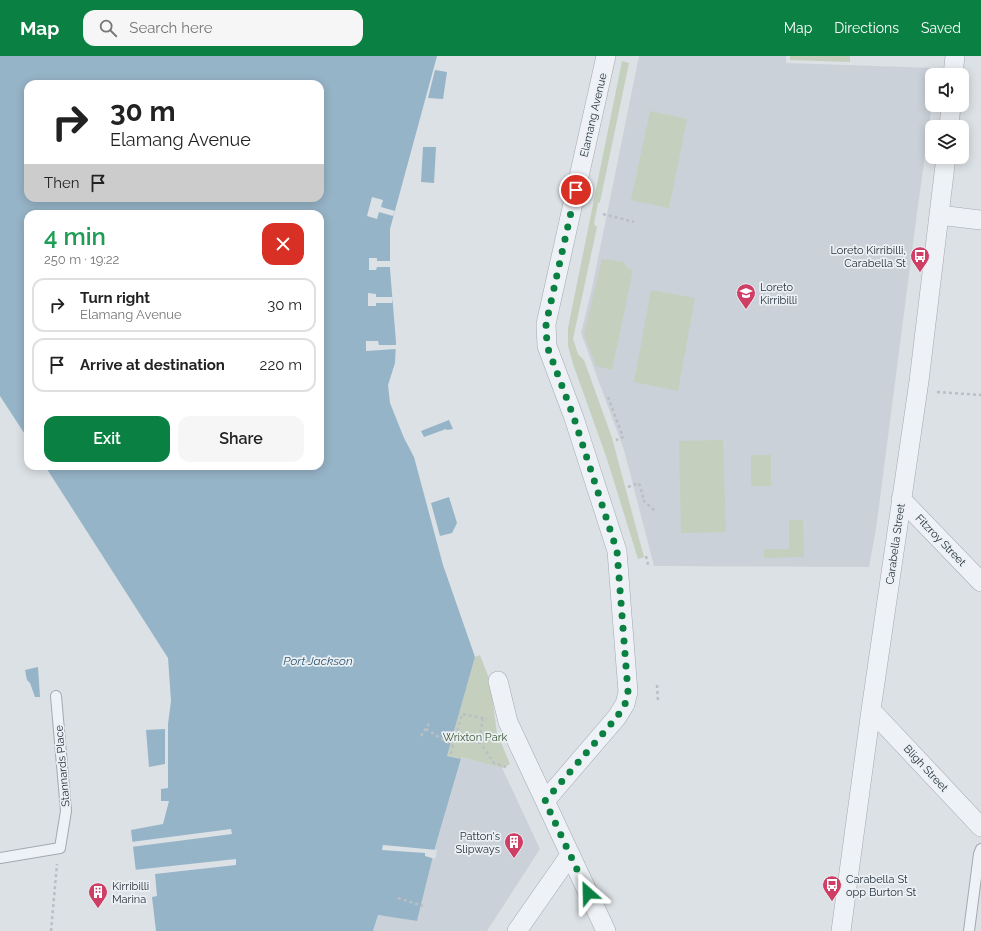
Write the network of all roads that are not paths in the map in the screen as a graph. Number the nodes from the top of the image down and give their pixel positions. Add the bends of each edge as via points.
1 (606, 56) edge
2 (955, 56) edge
3 (954, 68) edge
4 (945, 164) edge
5 (939, 215) junction
6 (981, 220) edge
7 (902, 499) junction
8 (981, 582) edge
9 (498, 681) dead end
10 (56, 696) dead end
11 (871, 710) junction
12 (545, 801) junction
13 (981, 827) edge
14 (981, 850) edge
15 (570, 855) junction
16 (0, 858) edge
17 (517, 931) edge
18 (606, 931) edge
19 (841, 931) edge
20 (969, 931) edge

1 - 12 street, Elamang Avenue via 546,324 547,346 574,418 617,551 628,692 625,704 617,717
2 - 3 street
4 - 5 street, Carabella Street
5 - 6 street
5 - 7 street, Carabella Street via 920,381
7 - 8 street, Fitzroy Street
7 - 11 street, Carabella Street
9 - 12 street via 508,722
10 - 16 lane, Stannards Place via 66,811 60,848
11 - 13 street, Bligh Street
11 - 19 street, Carabella Street
12 - 15 street
14 - 20 lane
15 - 17 street
15 - 18 street

